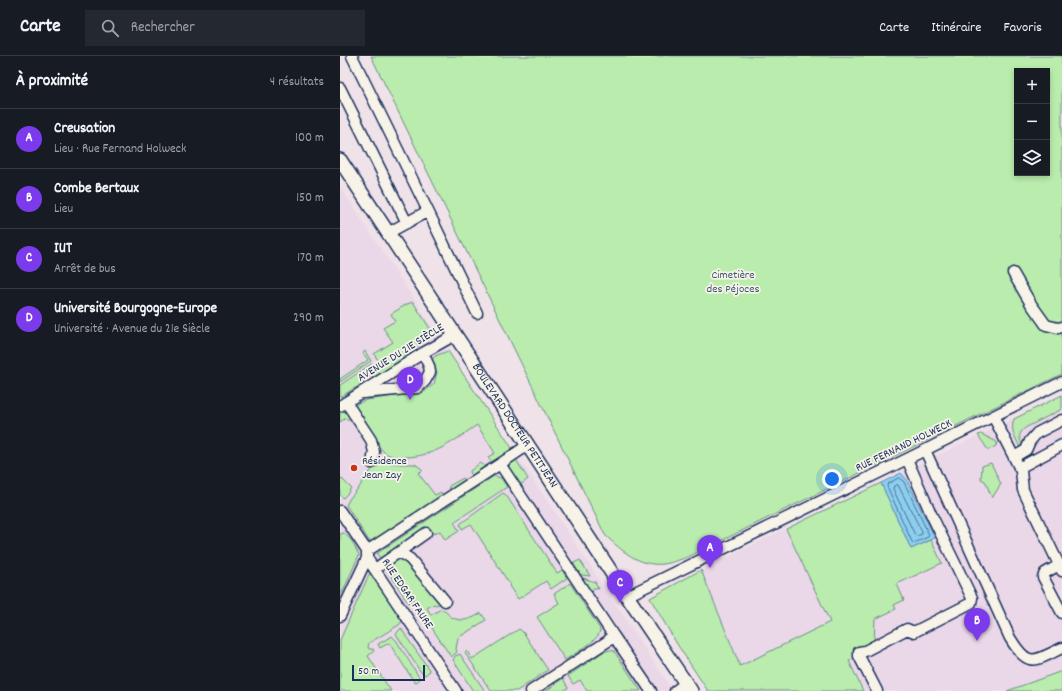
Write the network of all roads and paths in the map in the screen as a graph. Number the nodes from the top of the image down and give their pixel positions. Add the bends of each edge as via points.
1 (352, 56) edge
2 (340, 88) edge
3 (340, 160) edge
4 (428, 211) junction
5 (407, 223) junction
6 (388, 233) junction
7 (1013, 273) dead end
8 (478, 313) dead end
9 (1062, 327) edge
10 (455, 335) junction
11 (423, 353) junction
12 (1062, 382) edge
13 (361, 393) junction
14 (343, 404) edge
15 (993, 416) junction
16 (1062, 420) edge
17 (528, 445) junction
18 (1062, 445) edge
19 (925, 450) junction
20 (1014, 457) junction
21 (907, 459) junction
22 (372, 463) dead end
23 (500, 464) junction
24 (1019, 468) junction
25 (340, 511) edge
26 (344, 525) edge
27 (426, 533) dead end
28 (400, 552) junction
29 (367, 554) junction
30 (1060, 568) edge
31 (375, 569) junction
32 (627, 596) junction
33 (445, 602) dead end
34 (1062, 613) edge
35 (340, 616) edge
36 (613, 635) junction
37 (1062, 648) edge
38 (689, 687) edge
39 (456, 691) edge
40 (531, 691) edge
41 (651, 691) edge
42 (675, 691) edge
43 (877, 691) edge

1 - 4 street
2 - 5 street
3 - 6 main road, BOULEVARD DOCTEUR PETITJEAN
4 - 5 street
4 - 8 street
5 - 6 street
6 - 10 main road, BOULEVARD DOCTEUR PETITJEAN
7 - 9 street via 1046,325
10 - 11 street, AVENUE DU 21E SIÈCLE
10 - 17 main road, BOULEVARD DOCTEUR PETITJEAN
11 - 13 street, AVENUE DU 21E SIÈCLE
11 - 13 street via 430,372 418,388
12 - 15 street, RUE FERNAND HOLWECK
13 - 14 street, AVENUE DU 21E SIÈCLE
14 - 22 street via 371,440 374,452
15 - 19 street, RUE FERNAND HOLWECK
15 - 20 street
16 - 20 street via 1037,433 1026,450
17 - 23 street
17 - 32 main road, BOULEVARD DOCTEUR PETITJEAN
18 - 24 street
19 - 21 street, RUE FERNAND HOLWECK
19 - 37 street via 1010,638 1019,652 1029,659 1036,660
20 - 24 street
21 - 32 street, RUE FERNAND HOLWECK
21 - 43 street via 972,598 971,603 914,632 907,629 859,652
23 - 29 street
23 - 36 street
24 - 30 street via 1023,490
25 - 26 street, RUE EDGAR FAURE
26 - 29 street, RUE EDGAR FAURE
27 - 28 street
28 - 31 street
28 - 33 street via 410,559
29 - 31 street, RUE EDGAR FAURE
29 - 35 street
30 - 34 street via 1045,573 1043,578
31 - 39 street, RUE EDGAR FAURE
32 - 38 main road, BOULEVARD DOCTEUR PETITJEAN
36 - 40 street via 608,641
36 - 41 street
38 - 42 street

